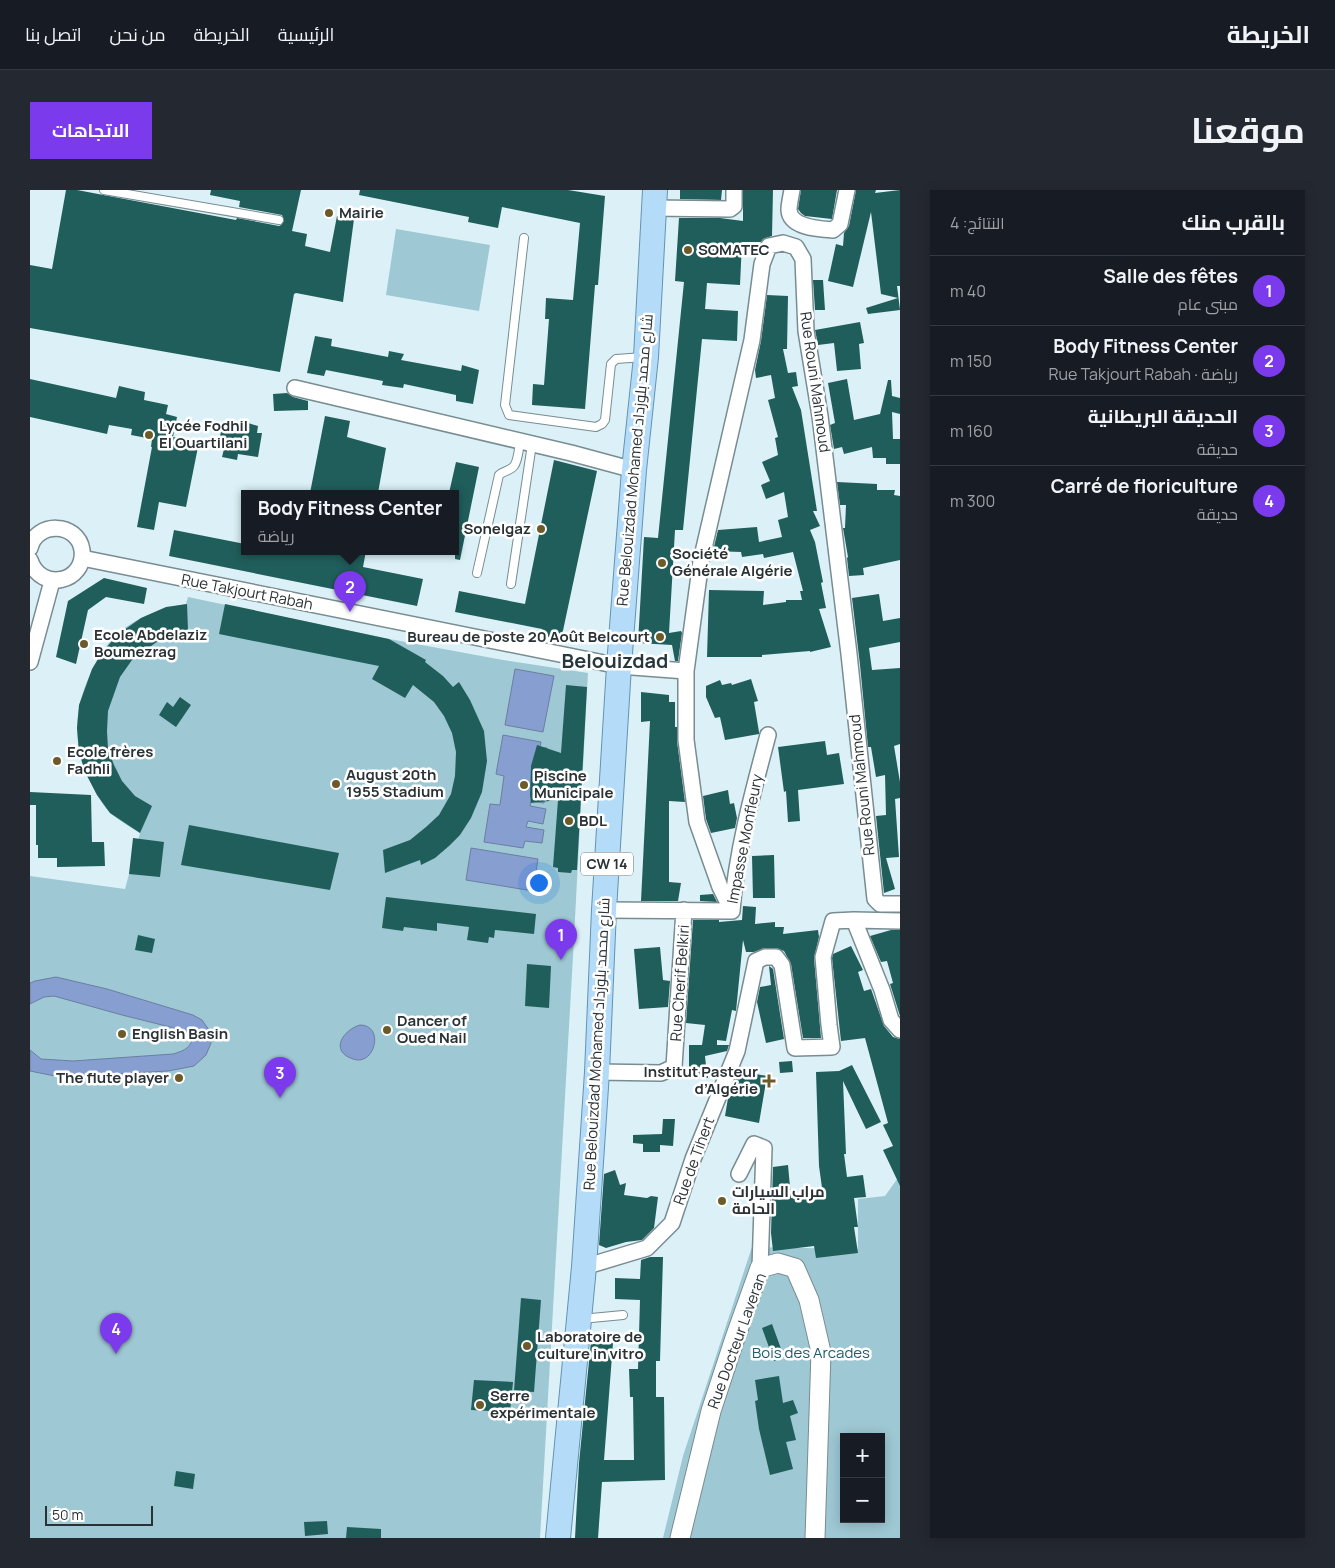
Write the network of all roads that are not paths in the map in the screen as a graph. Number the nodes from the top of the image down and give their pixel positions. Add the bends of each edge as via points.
1 (104, 190) edge
2 (734, 190) edge
3 (792, 190) edge
4 (847, 190) edge
5 (654, 199) edge
6 (279, 220) dead end
7 (524, 238) dead end
8 (646, 357) junction
9 (294, 388) dead end
10 (526, 443) junction
11 (634, 470) junction
12 (30, 548) edge
13 (82, 558) junction
14 (30, 560) edge
15 (477, 573) dead end
16 (52, 580) junction
17 (511, 584) dead end
18 (34, 626) edge
19 (30, 662) edge
20 (619, 666) junction
21 (686, 671) junction
22 (768, 735) dead end
23 (900, 904) edge
24 (604, 910) junction
25 (684, 910) junction
26 (732, 911) junction
27 (854, 920) junction
28 (900, 921) edge
29 (900, 1030) edge
30 (597, 1072) junction
31 (739, 1174) dead end
32 (584, 1267) junction
33 (760, 1268) junction
34 (623, 1315) dead end
35 (579, 1319) junction
36 (558, 1538) edge
37 (680, 1538) edge
38 (815, 1538) edge

1 - 6 lane
2 - 5 street via 734,206 730,209
3 - 4 street via 789,211 792,220 833,230 840,224
5 - 8 main road, Rue Belouizdad Mohamed شارع محمد بلوزداد / CW 14
7 - 8 lane via 505,405 509,416 596,427 605,420 611,364 616,359
8 - 11 main road, Rue Belouizdad Mohamed شارع محمد بلوزداد / CW 14
9 - 10 street
10 - 11 street
10 - 15 lane via 515,465 499,475
10 - 17 lane
11 - 20 main road, Rue Belouizdad Mohamed شارع محمد بلوزداد / CW 14
12 - 13 street via 41,532 59,528 75,536 82,549
13 - 16 street via 73,574 65,579
13 - 20 street, Rue Takjourt Rabah
14 - 16 street via 38,574
16 - 18 street
18 - 19 street
20 - 21 street
20 - 24 main road, Rue Belouizdad Mohamed شارع محمد بلوزداد / CW 14
21 - 23 street, Rue Rouni Mahmoud via 701,561 752,340 762,264 769,246 783,243 796,247 803,259 806,330 822,426 875,899 880,904
21 - 26 street, Impasse Monfleury via 686,740 698,822 720,887
22 - 26 street, Impasse Monfleury via 751,799
24 - 25 street
24 - 30 main road, Rue Belouizdad Mohamed شارع محمد بلوزداد / CW 14
25 - 26 street
25 - 30 street, Rue Cherif Belkiri via 674,1067 661,1074
27 - 28 street, Rue de Tihert
27 - 29 street via 891,1020
27 - 32 street, Rue de Tihert via 833,921 823,957 832,1047 795,1048 782,965 776,957 756,960 736,1051 693,1159 672,1223 647,1248
30 - 32 main road, Rue Belouizdad Mohamed شارع محمد بلوزداد / CW 14
31 - 33 street via 754,1144 764,1148
32 - 35 main road, Rue Belouizdad Mohamed شارع محمد بلوزداد / CW 14
33 - 37 street, Rue Docteur Laveran via 711,1411
33 - 38 street, Rue Docteur Laveran via 778,1263 795,1268 809,1300 821,1352
34 - 35 lane
35 - 36 main road, Rue Belouizdad Mohamed شارع محمد بلوزداد / CW 14

